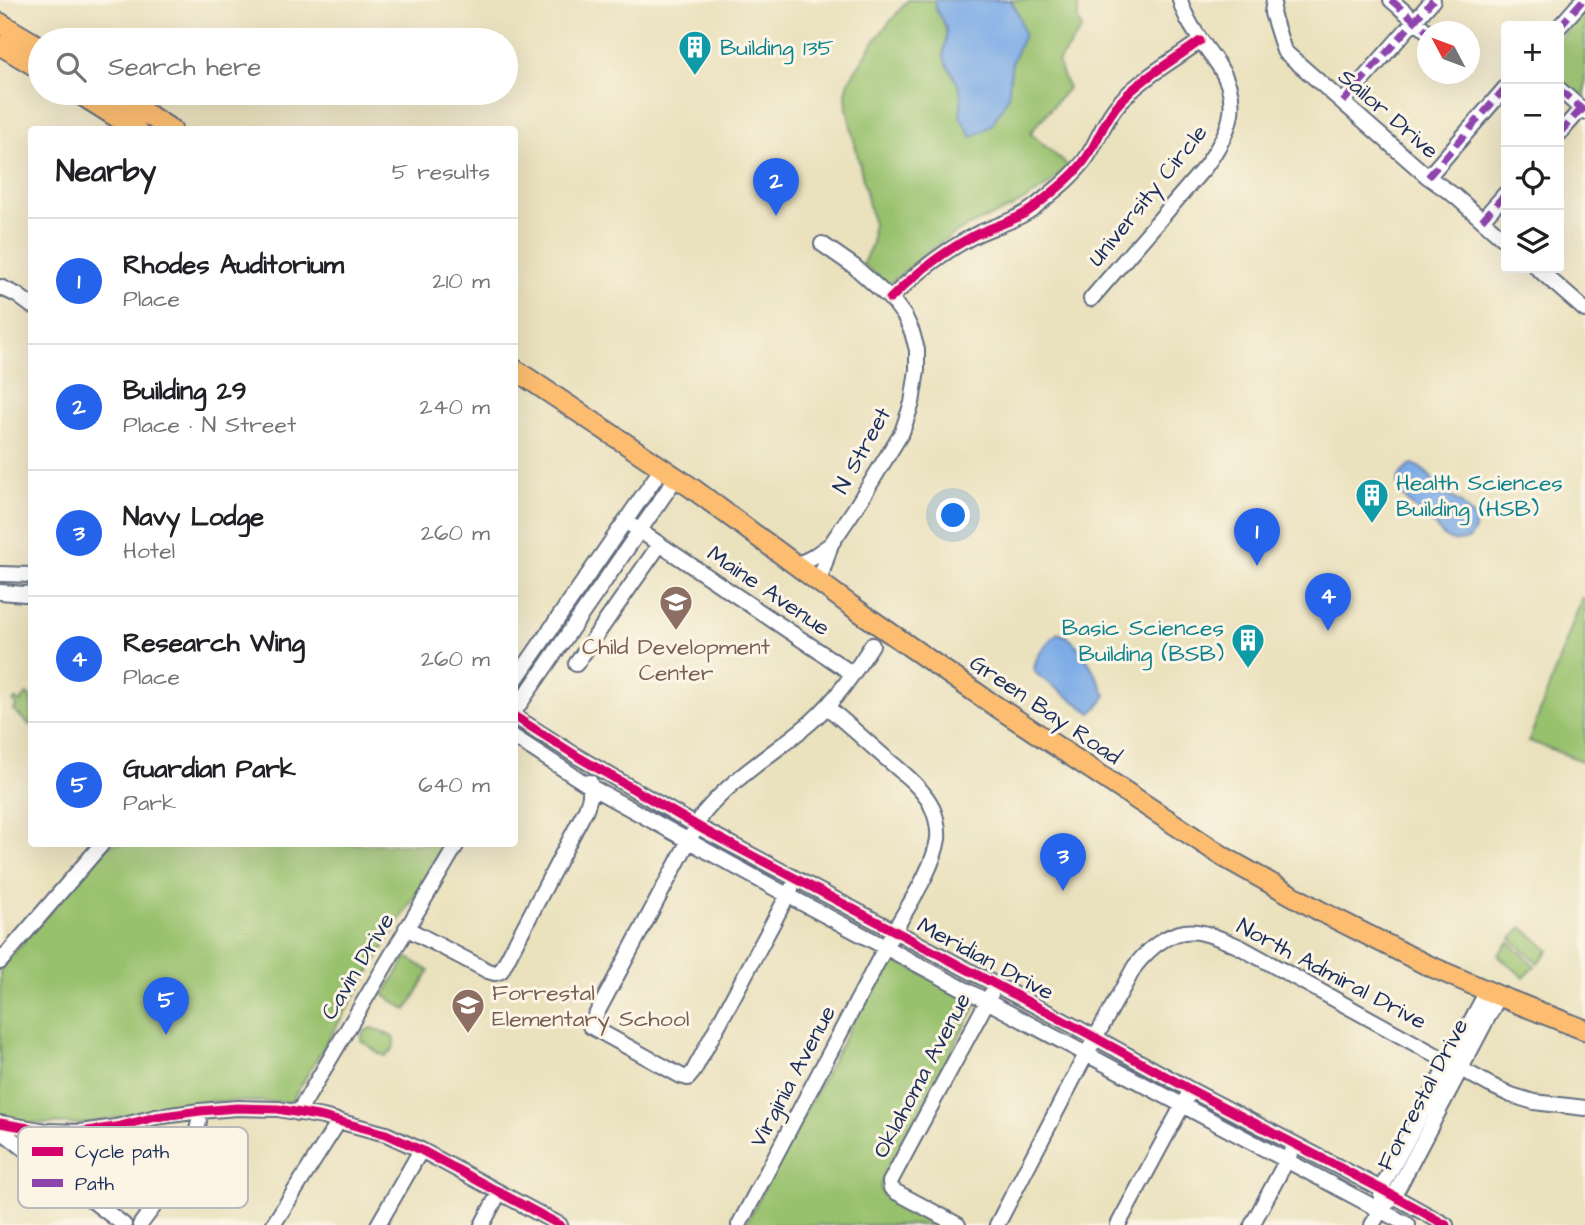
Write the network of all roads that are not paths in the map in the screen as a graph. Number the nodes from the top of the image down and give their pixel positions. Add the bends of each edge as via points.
1 (1180, 0) edge
2 (1274, 0) edge
3 (1391, 0) edge
4 (1433, 0) edge
5 (1583, 0) edge
6 (1415, 20) junction
7 (1564, 21) edge
8 (0, 23) edge
9 (28, 40) edge
10 (1200, 41) junction
11 (0, 45) edge
12 (28, 62) edge
13 (1501, 93) edge
14 (1564, 93) edge
15 (1343, 102) junction
16 (97, 105) edge
17 (133, 105) edge
18 (1583, 110) edge
19 (131, 126) edge
20 (166, 126) edge
21 (1564, 129) edge
22 (1428, 177) junction
23 (1501, 199) edge
24 (1482, 220) junction
25 (1501, 237) edge
26 (822, 244) dead end
27 (1542, 273) edge
28 (0, 287) edge
29 (890, 299) junction
30 (1091, 299) dead end
31 (28, 303) edge
32 (1585, 310) edge
33 (518, 372) edge
34 (669, 473) junction
35 (625, 521) junction
36 (640, 531) junction
37 (660, 544) junction
38 (831, 544) junction
39 (796, 565) junction
40 (0, 574) edge
41 (28, 575) edge
42 (819, 582) junction
43 (0, 592) edge
44 (28, 594) edge
45 (872, 645) dead end
46 (576, 664) dead end
47 (853, 674) junction
48 (518, 676) edge
49 (827, 707) junction
50 (518, 708) edge
51 (518, 717) edge
52 (518, 740) edge
53 (589, 764) junction
54 (591, 787) junction
55 (696, 826) junction
56 (688, 841) junction
57 (99, 847) edge
58 (455, 847) edge
59 (796, 880) junction
60 (787, 895) junction
61 (406, 928) junction
62 (894, 931) junction
63 (885, 948) junction
64 (0, 962) edge
65 (995, 986) junction
66 (1493, 994) junction
67 (987, 1001) junction
68 (1585, 1030) edge
69 (1095, 1038) junction
70 (1087, 1054) junction
71 (1456, 1065) junction
72 (1191, 1090) junction
73 (1183, 1105) junction
74 (1585, 1108) edge
75 (200, 1111) junction
76 (298, 1112) junction
77 (340, 1121) junction
78 (0, 1123) edge
79 (23, 1127) edge
80 (116, 1127) edge
81 (198, 1127) edge
82 (0, 1129) edge
83 (18, 1143) edge
84 (1295, 1144) junction
85 (421, 1150) junction
86 (1286, 1160) junction
87 (1388, 1192) junction
88 (499, 1193) junction
89 (102, 1208) edge
90 (152, 1208) edge
91 (1381, 1210) junction
92 (124, 1225) edge
93 (140, 1225) edge
94 (273, 1225) edge
95 (378, 1225) edge
96 (482, 1225) edge
97 (560, 1225) edge
98 (739, 1225) edge
99 (958, 1225) edge
100 (997, 1225) edge
101 (1118, 1225) edge
102 (1252, 1225) edge
103 (1372, 1225) edge
104 (1408, 1225) edge
105 (1446, 1225) edge

1 - 10 street, University Circle
2 - 15 street, Sailor Drive via 1272,13 1284,51
3 - 6 street
4 - 6 street
5 - 7 street
6 - 15 street
8 - 9 main road
10 - 29 street via 1120,102 1084,161 1062,185 1020,216 960,244
10 - 30 street, University Circle via 1227,80 1232,109 1226,135 1205,167
11 - 12 main road
13 - 22 street
14 - 18 street
15 - 22 street, Sailor Drive
16 - 19 main road
17 - 20 main road
18 - 21 street
22 - 24 street, Sailor Drive
23 - 24 street
24 - 25 street, Sailor Drive
26 - 29 street, N Street
27 - 32 street
28 - 31 street
29 - 38 street, N Street via 905,317 917,350 912,403 902,432
33 - 34 main road, Green Bay Road
34 - 35 street
34 - 36 street
34 - 39 main road, Green Bay Road
35 - 36 street, Maine Avenue
35 - 48 street
36 - 37 street, Maine Avenue
36 - 50 street
37 - 46 street
37 - 47 street, Maine Avenue
38 - 39 street, N Street
38 - 42 street, N Street
39 - 42 main road, Green Bay Road
40 - 41 street
42 - 66 main road, Green Bay Road via 988,701 1224,857 1373,939
43 - 44 street
45 - 47 street
47 - 49 street
49 - 55 street via 723,792
49 - 62 street, Virginia Avenue via 912,782 931,805 937,823 934,853
51 - 53 street, Meridian Drive
52 - 54 street, Meridian Drive
53 - 54 street
53 - 55 street, Meridian Drive
54 - 56 street, Meridian Drive
54 - 61 street via 586,809 501,971 488,971
55 - 56 street
55 - 59 street, Meridian Drive
56 - 60 street, Meridian Drive
56 - 60 street via 590,1026 681,1076 688,1077 699,1060
57 - 64 street
58 - 61 street, Cavin Drive
59 - 60 street
59 - 62 street, Meridian Drive
60 - 63 street, Meridian Drive
61 - 76 street, Cavin Drive
62 - 63 street, Virginia Avenue
62 - 65 street, Meridian Drive
63 - 67 street, Meridian Drive
63 - 98 street, Virginia Avenue
65 - 67 street, Oklahoma Avenue
65 - 69 street, Meridian Drive
66 - 68 main road, Green Bay Road
66 - 71 street, Forrestal Drive
67 - 70 street, Meridian Drive
67 - 99 street, Oklahoma Avenue via 890,1182 896,1192
69 - 70 street, North Admiral Drive
69 - 71 street, North Admiral Drive via 1146,952 1164,939 1199,932 1240,947
69 - 72 street, Meridian Drive
70 - 73 street, Meridian Drive
70 - 100 street, North Admiral Drive
71 - 74 street, North Admiral Drive via 1511,1095
71 - 87 street, Forrestal Drive
72 - 73 street
72 - 84 street, Meridian Drive
73 - 86 street, Meridian Drive
73 - 101 street
75 - 76 street
75 - 80 street
75 - 81 street
76 - 77 street
77 - 85 street
77 - 94 street
78 - 79 street
82 - 83 street
84 - 86 street
84 - 87 street, Meridian Drive
85 - 88 street
85 - 95 street
86 - 91 street, Meridian Drive
86 - 102 street
87 - 91 street, Forrestal Drive
87 - 105 street, Meridian Drive
88 - 96 street
88 - 97 street
89 - 92 street
90 - 93 street
91 - 103 street
91 - 104 street, Meridian Drive

